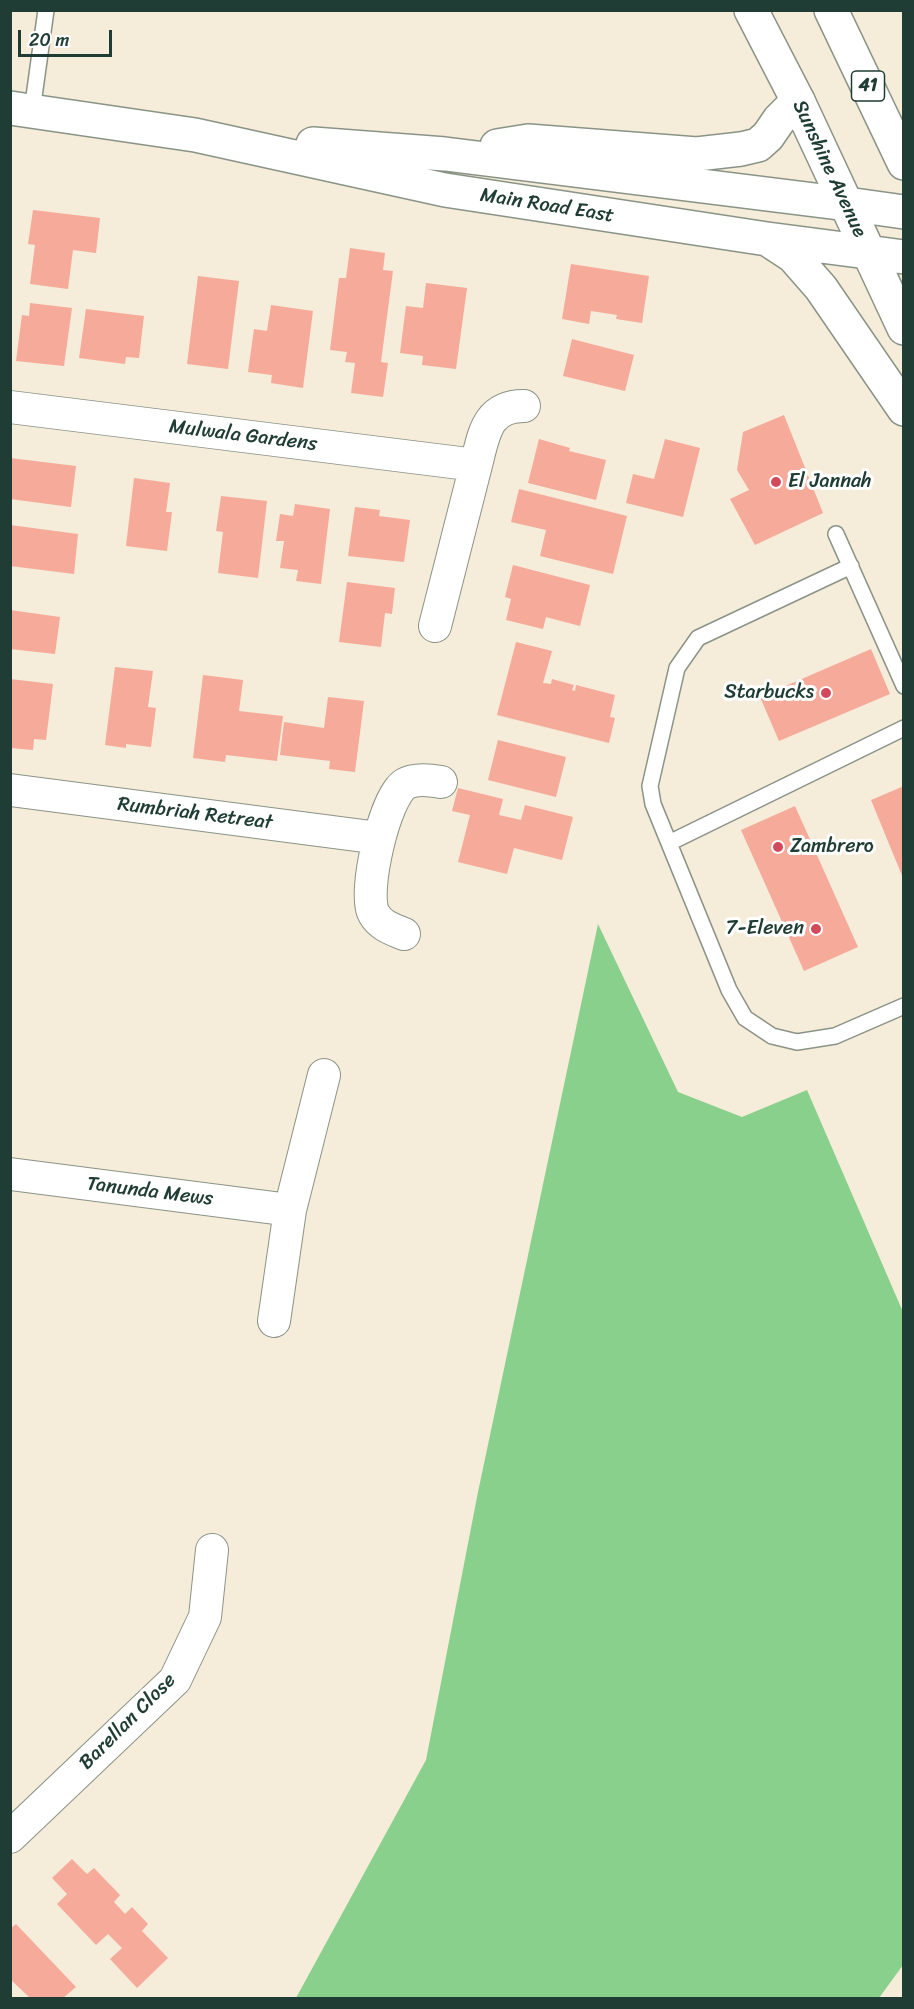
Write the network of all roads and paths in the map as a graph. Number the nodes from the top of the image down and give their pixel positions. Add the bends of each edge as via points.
1 (46, 10) edge
2 (751, 10) edge
3 (831, 10) edge
4 (798, 101) junction
5 (21, 109) edge
6 (195, 135) junction
7 (445, 154) junction
8 (903, 163) edge
9 (847, 204) junction
10 (903, 212) edge
11 (767, 239) junction
12 (867, 252) junction
13 (903, 256) edge
14 (903, 328) edge
15 (524, 406) dead end
16 (10, 407) edge
17 (903, 410) edge
18 (476, 465) junction
19 (836, 534) dead end
20 (851, 566) junction
21 (435, 626) dead end
22 (903, 686) edge
23 (903, 728) edge
24 (441, 782) dead end
25 (10, 790) edge
26 (380, 838) junction
27 (669, 843) junction
28 (404, 934) dead end
29 (903, 1006) edge
30 (324, 1075) dead end
31 (10, 1174) edge
32 (290, 1210) junction
33 (274, 1321) dead end
34 (212, 1550) dead end
35 (10, 1837) edge

1 - 5 lane
2 - 4 main road, Sunshine Avenue
3 - 8 main road, 41
4 - 7 main road via 758,145 732,151 697,154 528,141
4 - 9 main road, Sunshine Avenue
5 - 6 main road, Main Road East
6 - 7 main road, Main Road East
6 - 11 main road, Main Road East via 445,190
7 - 9 main road, Main Road East
9 - 10 main road, Main Road East
9 - 12 main road, Sunshine Avenue
11 - 12 main road, Main Road East
11 - 17 main road via 793,256 821,288
12 - 13 main road, Main Road East
12 - 14 main road, Sunshine Avenue
15 - 18 street via 511,406 497,413 486,429
16 - 18 street, Mulwala Gardens
18 - 21 street
19 - 20 lane
20 - 22 lane
20 - 27 lane via 698,638 677,668 650,786
23 - 27 lane
24 - 26 street via 404,784 395,794
25 - 26 street, Rumbriah Retreat
26 - 28 street via 369,902 382,925
27 - 29 lane via 729,990 745,1018 772,1036 797,1042 835,1036
30 - 32 street
31 - 32 street, Tanunda Mews
32 - 33 street
34 - 35 street, Barellan Close via 205,1617 175,1680

